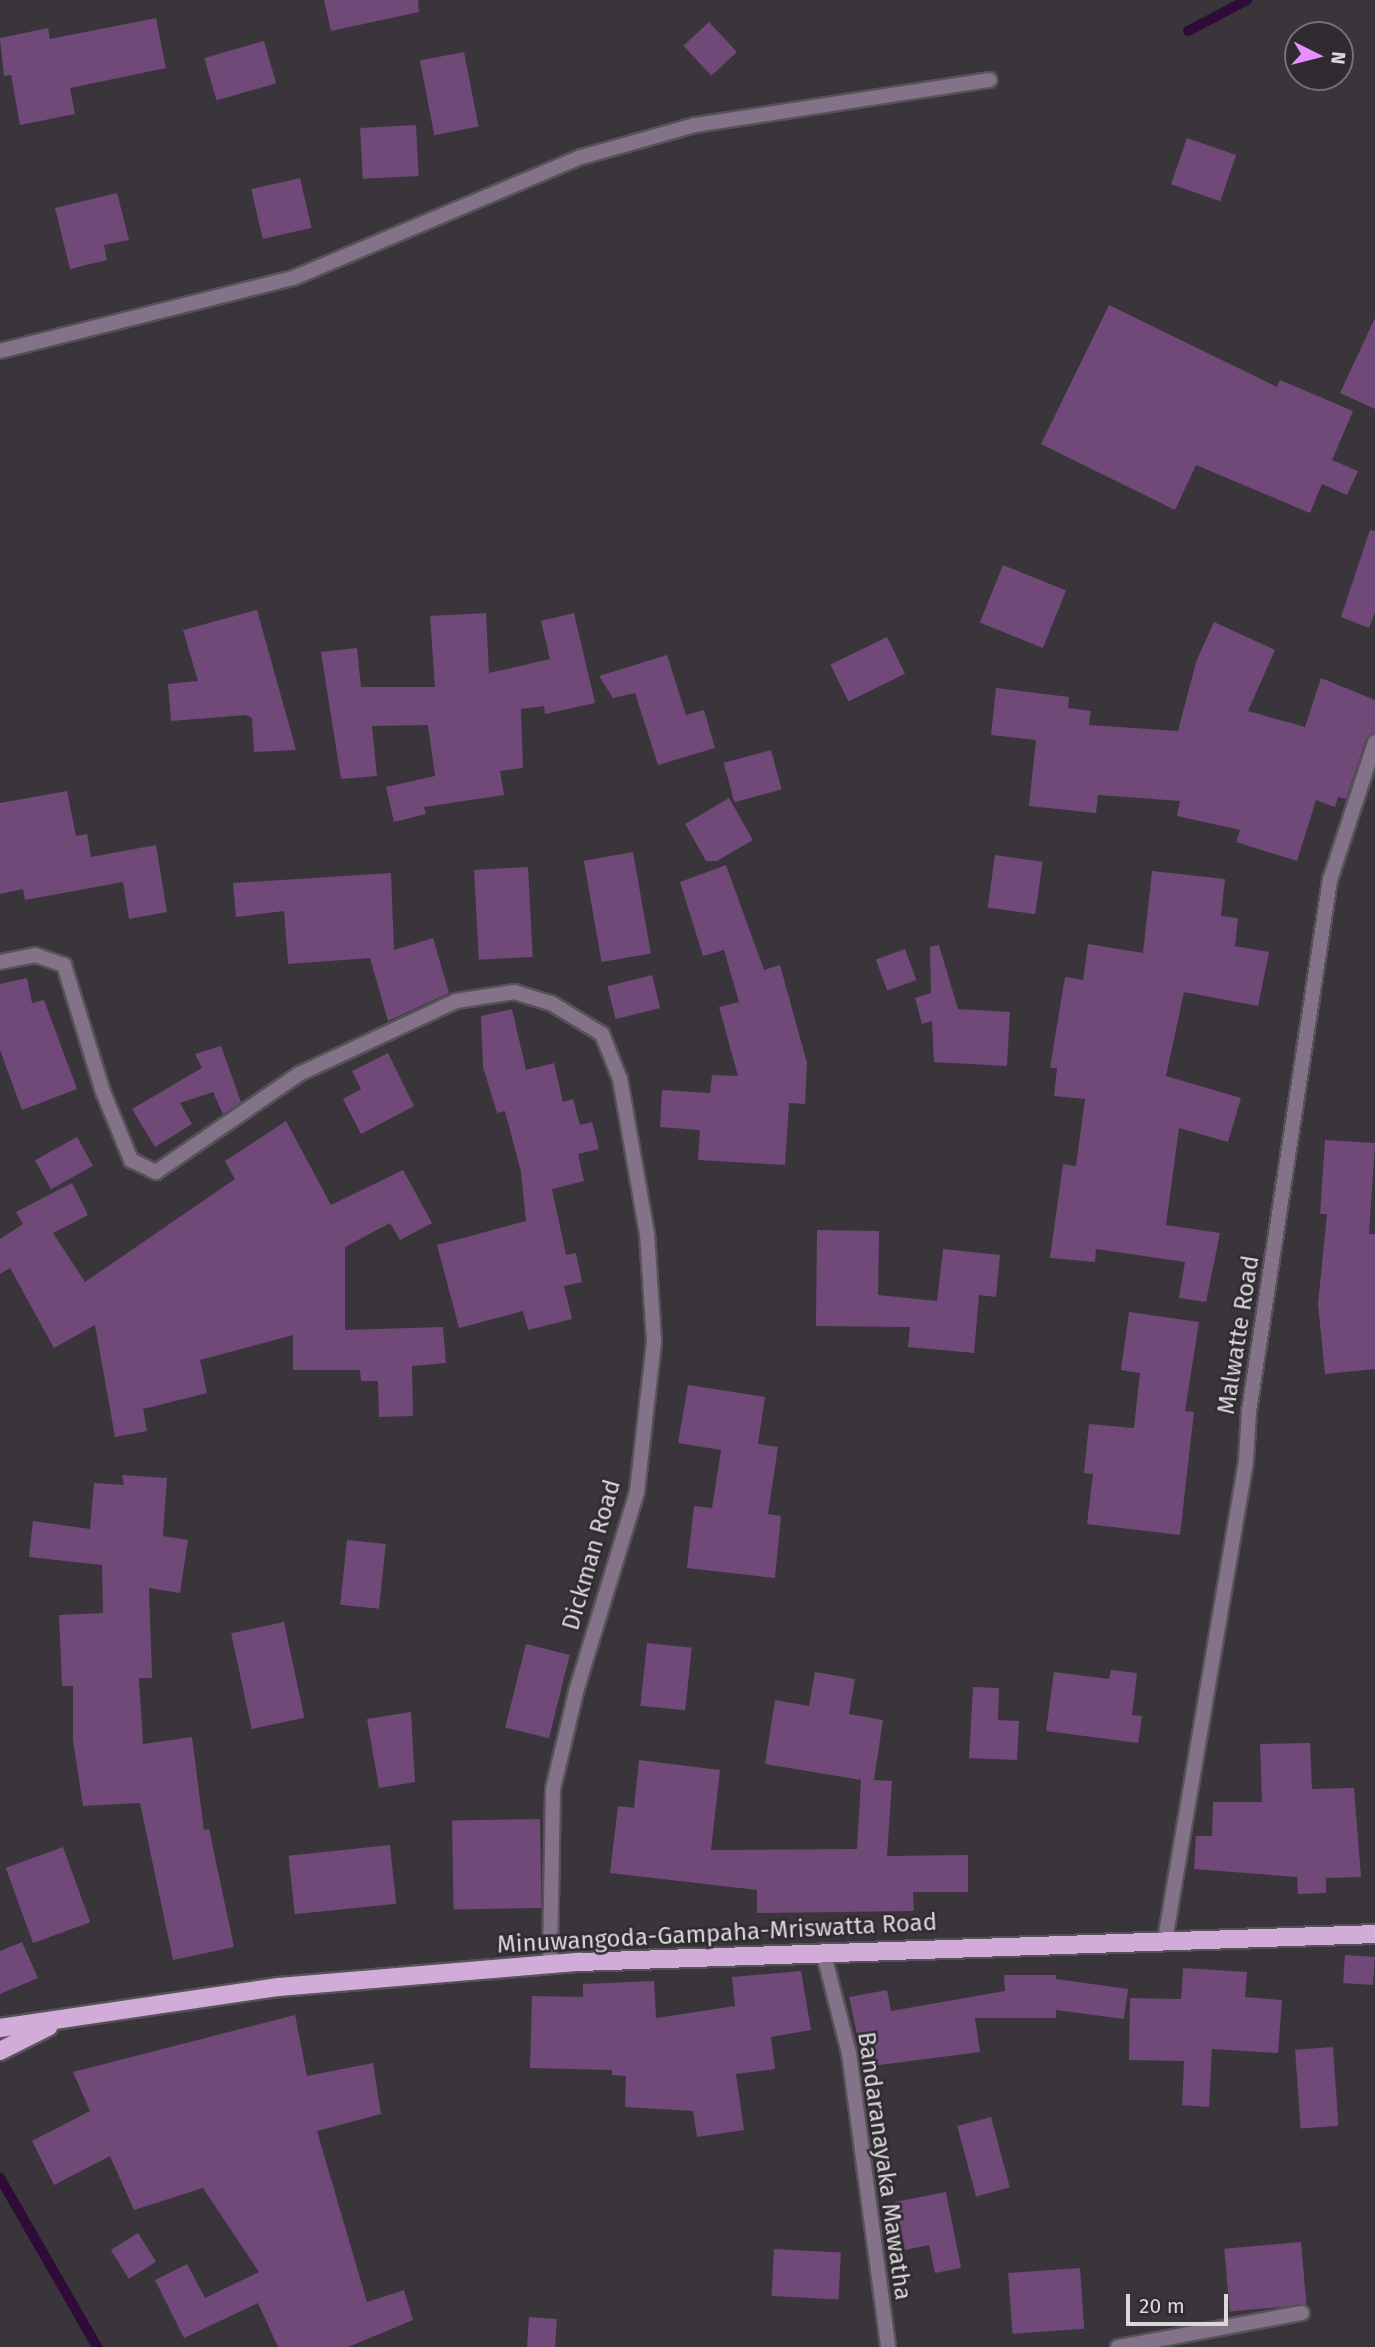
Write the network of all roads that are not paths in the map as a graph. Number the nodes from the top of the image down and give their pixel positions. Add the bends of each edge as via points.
1 (990, 80) dead end
2 (0, 351) edge
3 (1375, 742) edge
4 (0, 962) edge
5 (1375, 1934) edge
6 (1165, 1940) junction
7 (822, 1951) junction
8 (550, 1964) junction
9 (64, 2020) junction
10 (0, 2028) edge
11 (0, 2051) edge
12 (1302, 2313) dead end
13 (888, 2347) edge
14 (1118, 2347) edge

1 - 2 street via 695,125 581,157 293,278
3 - 6 street, Malwatte Road via 1330,880 1249,1411 1246,1460
4 - 8 street, Dickman Road via 35,955 64,965 103,1092 131,1160 156,1172 299,1074 456,1001 514,992 551,1003 602,1034 620,1079 647,1233 654,1342 637,1492 577,1688 554,1789
5 - 6 main road, Minuwangoda-Gampaha-Mriswatta Road
6 - 7 main road, Minuwangoda-Gampaha-Mriswatta Road
7 - 8 main road, Minuwangoda-Gampaha-Mriswatta Road
7 - 13 street, Bandaranayaka Mawatha via 849,2053
8 - 9 main road, Minuwangoda-Gampaha-Mriswatta Road via 279,1987
9 - 10 main road, Minuwangoda-Gampaha-Mriswatta Road
9 - 11 main road
12 - 14 street

